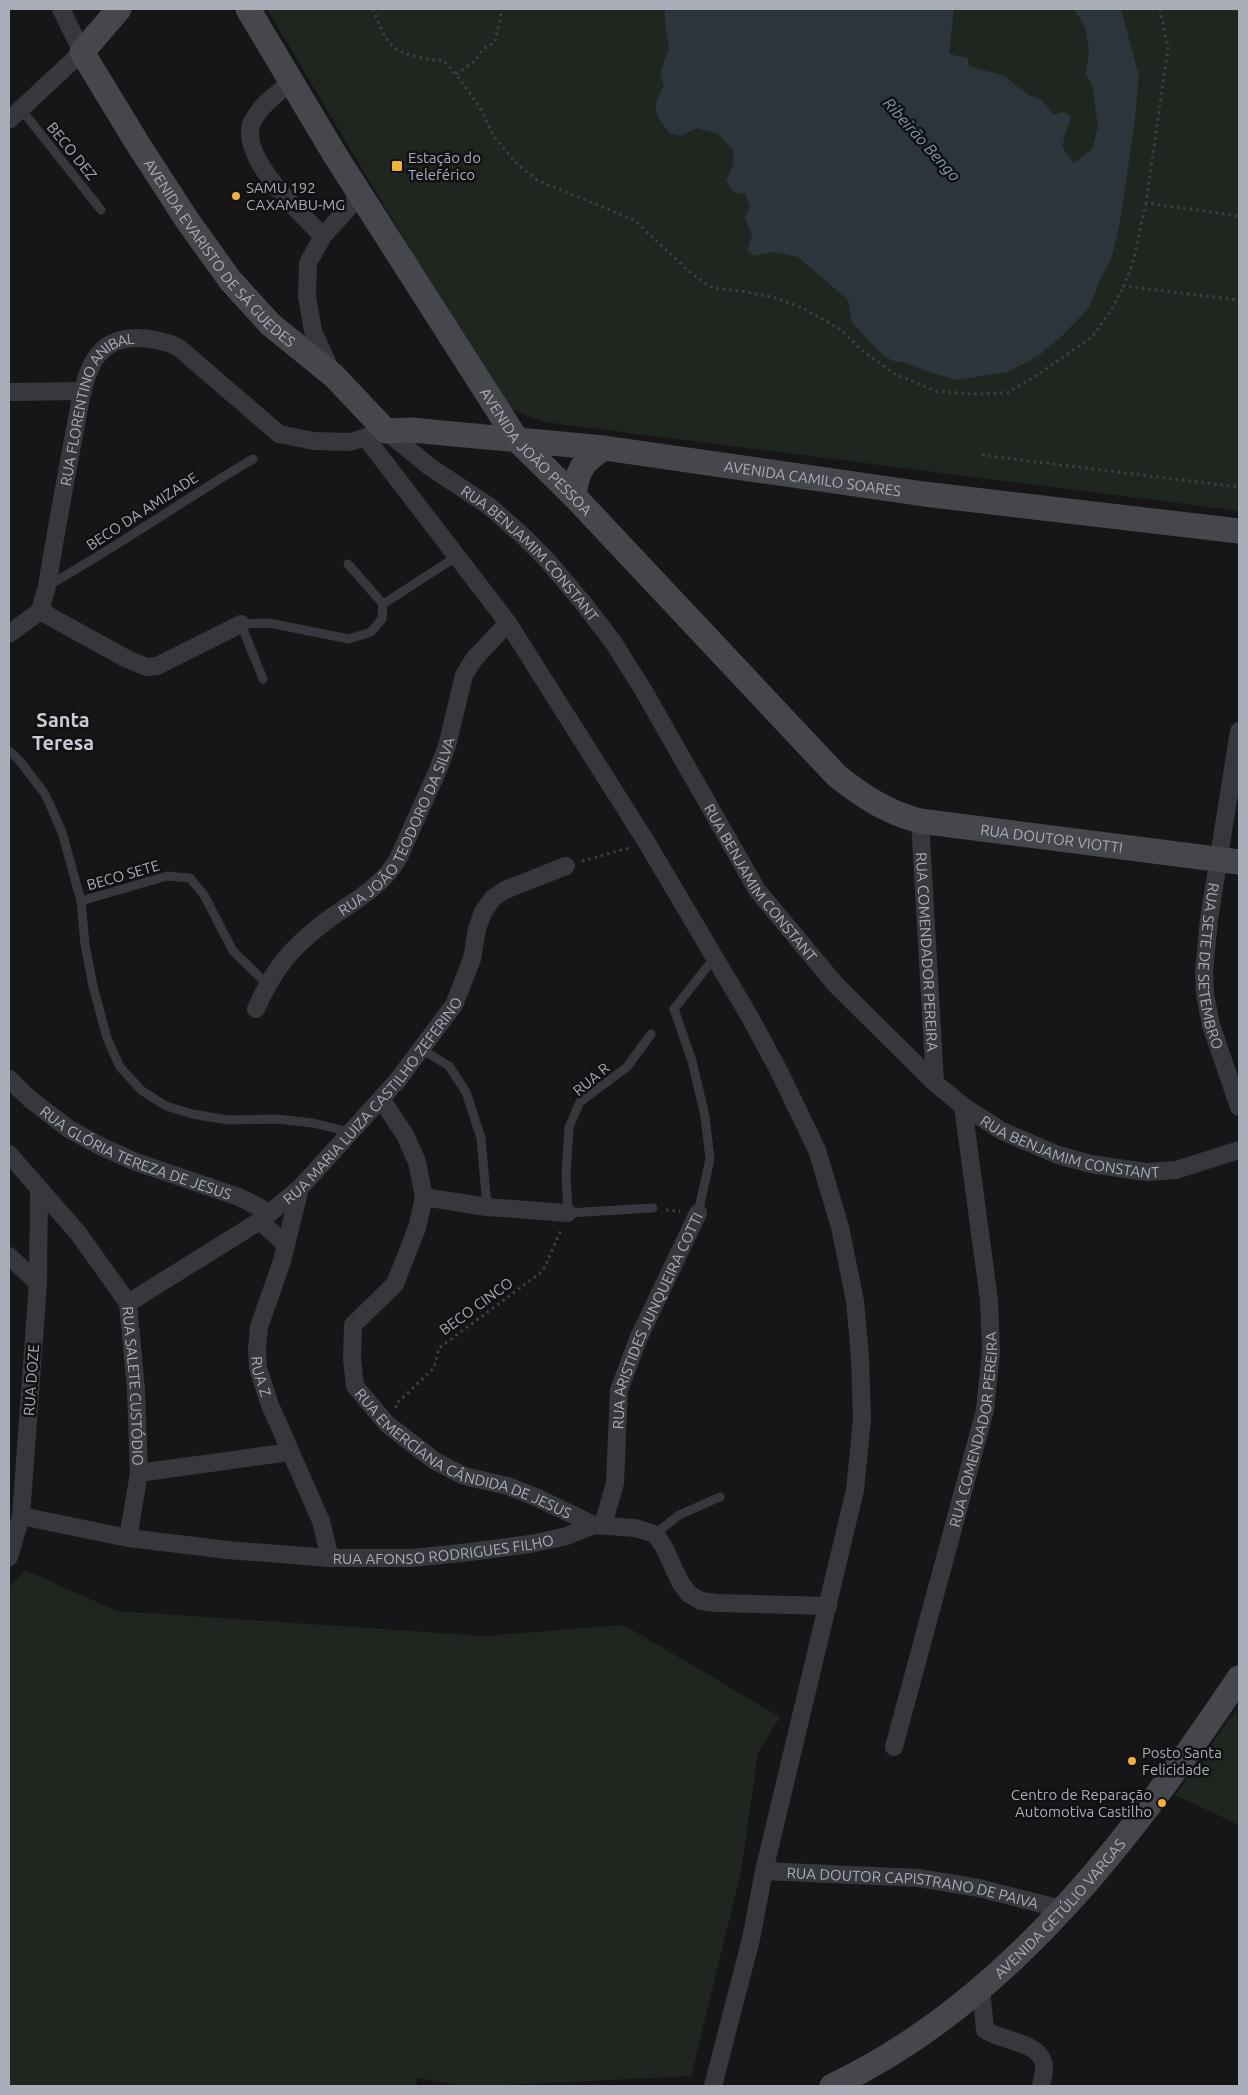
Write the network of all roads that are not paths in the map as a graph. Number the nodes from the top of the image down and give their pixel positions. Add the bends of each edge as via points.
1 (61, 9) edge
2 (119, 9) edge
3 (248, 9) edge
4 (261, 9) edge
5 (270, 48) junction
6 (82, 52) junction
7 (291, 82) junction
8 (15, 114) edge
9 (360, 195) junction
10 (101, 210) dead end
11 (323, 236) junction
12 (334, 376) junction
13 (83, 391) junction
14 (9, 392) edge
15 (376, 434) junction
16 (517, 440) junction
17 (604, 448) junction
18 (253, 459) dead end
19 (574, 496) junction
20 (1239, 531) edge
21 (456, 557) junction
22 (348, 564) dead end
23 (47, 586) junction
24 (383, 604) junction
25 (40, 612) junction
26 (508, 623) junction
27 (242, 624) junction
28 (9, 634) edge
29 (263, 679) dead end
30 (1239, 731) edge
31 (9, 751) edge
32 (869, 800) joint
33 (920, 821) junction
34 (1229, 860) edge
35 (566, 866) road end
36 (81, 901) junction
37 (715, 957) junction
38 (267, 984) junction
39 (256, 1009) dead end
40 (651, 1034) dead end
41 (421, 1049) junction
42 (9, 1079) edge
43 (935, 1083) junction
44 (382, 1100) junction
45 (963, 1106) junction
46 (1239, 1106) edge
47 (350, 1132) junction
48 (1239, 1150) edge
49 (9, 1154) edge
50 (300, 1188) junction
51 (40, 1189) junction
52 (424, 1197) junction
53 (487, 1207) junction
54 (652, 1208) road end
55 (568, 1213) junction
56 (698, 1213) joint
57 (265, 1217) junction
58 (286, 1245) junction
59 (9, 1256) edge
60 (38, 1283) junction
61 (128, 1303) junction
62 (290, 1452) junction
63 (139, 1473) junction
64 (720, 1497) dead end
65 (21, 1516) junction
66 (598, 1525) junction
67 (655, 1534) junction
68 (128, 1538) junction
69 (9, 1557) edge
70 (330, 1558) junction
71 (828, 1606) junction
72 (1239, 1678) edge
73 (894, 1748) dead end
74 (764, 1871) junction
75 (1061, 1909) junction
76 (981, 1988) junction
77 (713, 2086) edge
78 (832, 2086) edge
79 (1040, 2086) edge

1 - 6 street
2 - 6 street
3 - 5 street, AVENIDA JOÃO PESSOA
4 - 5 street, AVENIDA JOÃO PESSOA
5 - 7 street, AVENIDA JOÃO PESSOA
6 - 8 street
6 - 12 street, AVENIDA EVARISTO DE SÁ GUEDES via 187,220 230,280 270,324
7 - 9 street, AVENIDA JOÃO PESSOA
7 - 11 street via 266,103 252,121 250,137 257,157 281,194
8 - 10 lane, BECO DEZ
9 - 11 street
9 - 16 street, AVENIDA JOÃO PESSOA
11 - 12 street via 308,263 307,297 313,331
12 - 15 street, AVENIDA EVARISTO DE SÁ GUEDES
13 - 14 street
13 - 15 street, RUA FLORENTINO ANIBAL via 95,359 109,346 123,339 140,337 161,340 178,347 203,366 279,434 314,441 350,442
13 - 23 street, RUA FLORENTINO ANIBAL
15 - 16 street, AVENIDA CAMILO SOARES via 411,430
15 - 21 street
15 - 43 street, RUA BENJAMIM CONSTANT via 489,506 553,568 613,642 758,890 836,985
16 - 17 street, AVENIDA CAMILO SOARES
16 - 19 street, AVENIDA JOÃO PESSOA
17 - 19 street via 581,468 576,477
17 - 20 street, AVENIDA CAMILO SOARES via 924,494
18 - 23 lane, BECO DA AMIZADE via 86,565
19 - 32 street, AVENIDA JOÃO PESSOA via 799,737 837,776
21 - 24 lane
21 - 26 street
22 - 24 lane
23 - 25 street, RUA FLORENTINO ANIBAL
24 - 27 lane via 382,619 372,632 348,640 269,623
25 - 27 street via 147,667 157,666
25 - 28 street
26 - 37 street via 647,842
26 - 38 street, RUA JOÃO TEODORO DA SILVA via 474,659 464,676 437,772 390,873 303,939 282,960
27 - 29 lane
30 - 34 street, RUA SETE DE SETEMBRO
31 - 36 lane via 45,794 62,832
32 - 33 street, RUA DOUTOR VIOTTI via 896,815
33 - 34 street, RUA DOUTOR VIOTTI
33 - 43 street, RUA COMENDADOR PEREIRA
34 - 46 street, RUA SETE DE SETEMBRO via 1209,919 1204,971 1211,1025
35 - 41 street, RUA MARIA LUIZA CASTILHO ZEFERINO via 505,890 493,898 483,912 472,959 454,1005
36 - 38 lane, BECO SETE via 167,876 190,878 204,895 233,951
36 - 47 lane via 85,944 108,1038 120,1067 141,1090 166,1106 192,1114 228,1120 313,1123
37 - 56 lane, RUA ARISTIDES JUNQUEIRA COTTI via 674,1009 692,1061 705,1116 710,1159
37 - 71 street via 756,1027 817,1150 840,1227 854,1302 862,1420 856,1490
38 - 39 street, RUA JOÃO TEODORO DA SILVA
40 - 55 lane, RUA R via 627,1067 580,1102 569,1126
41 - 44 street, RUA MARIA LUIZA CASTILHO ZEFERINO
41 - 53 lane via 448,1066 466,1092 481,1138
42 - 57 street, RUA GLÓRIA TEREZA DE JESUS via 69,1129 102,1147 239,1197
43 - 45 street, RUA BENJAMIM CONSTANT
44 - 47 street, RUA MARIA LUIZA CASTILHO ZEFERINO
44 - 52 street, RUA EMERCÍANA CÂNDIDA DE JESUS via 405,1135 416,1162
45 - 48 street, RUA BENJAMIM CONSTANT via 1002,1131 1058,1155 1114,1168 1146,1172 1176,1170
45 - 73 street, RUA COMENDADOR PEREIRA via 988,1300 991,1352 985,1410
47 - 50 street, RUA MARIA LUIZA CASTILHO ZEFERINO
49 - 51 street, RUA SALETE CUSTÓDIO
50 - 57 street, RUA MARIA LUIZA CASTILHO ZEFERINO
50 - 58 street, RUA Z
51 - 60 street, RUA DOZE
51 - 61 street, RUA SALETE CUSTÓDIO via 78,1233
52 - 53 street
52 - 66 street, RUA EMERCÍANA CÂNDIDA DE JESUS via 417,1228 395,1284 353,1325 355,1386 387,1424 435,1461 464,1476 508,1486
53 - 55 street
54 - 55 lane
56 - 66 street, RUA ARISTIDES JUNQUEIRA COTTI via 639,1337 619,1390 615,1484
57 - 58 street, RUA GLÓRIA TEREZA DE JESUS
57 - 61 street, RUA MARIA LUIZA CASTILHO ZEFERINO
58 - 62 street, RUA Z via 259,1326 257,1349 258,1368
59 - 60 street
60 - 65 street, RUA DOZE
61 - 63 street, RUA SALETE CUSTÓDIO
62 - 63 street
62 - 70 street, RUA Z via 321,1521
63 - 68 street, RUA SALETE CUSTÓDIO
64 - 67 lane via 679,1515
65 - 68 street, RUA AFONSO RODRIGUES FILHO
65 - 69 street, RUA DOZE
66 - 67 street, RUA AFONSO RODRIGUES FILHO via 635,1528
66 - 70 street, RUA AFONSO RODRIGUES FILHO via 530,1544 470,1552 412,1558
67 - 71 street via 680,1582 689,1594 701,1601
68 - 70 street, RUA AFONSO RODRIGUES FILHO
71 - 74 street
72 - 75 street, AVENIDA GETÚLIO VARGAS via 1111,1854
74 - 75 street, RUA DOUTOR CAPISTRANO DE PAIVA via 919,1878 979,1888
74 - 77 street via 751,1939
75 - 76 street, AVENIDA GETÚLIO VARGAS via 1033,1942
76 - 78 street, AVENIDA GETÚLIO VARGAS via 913,2040
76 - 79 street via 985,2030 1032,2048 1041,2056 1044,2067

